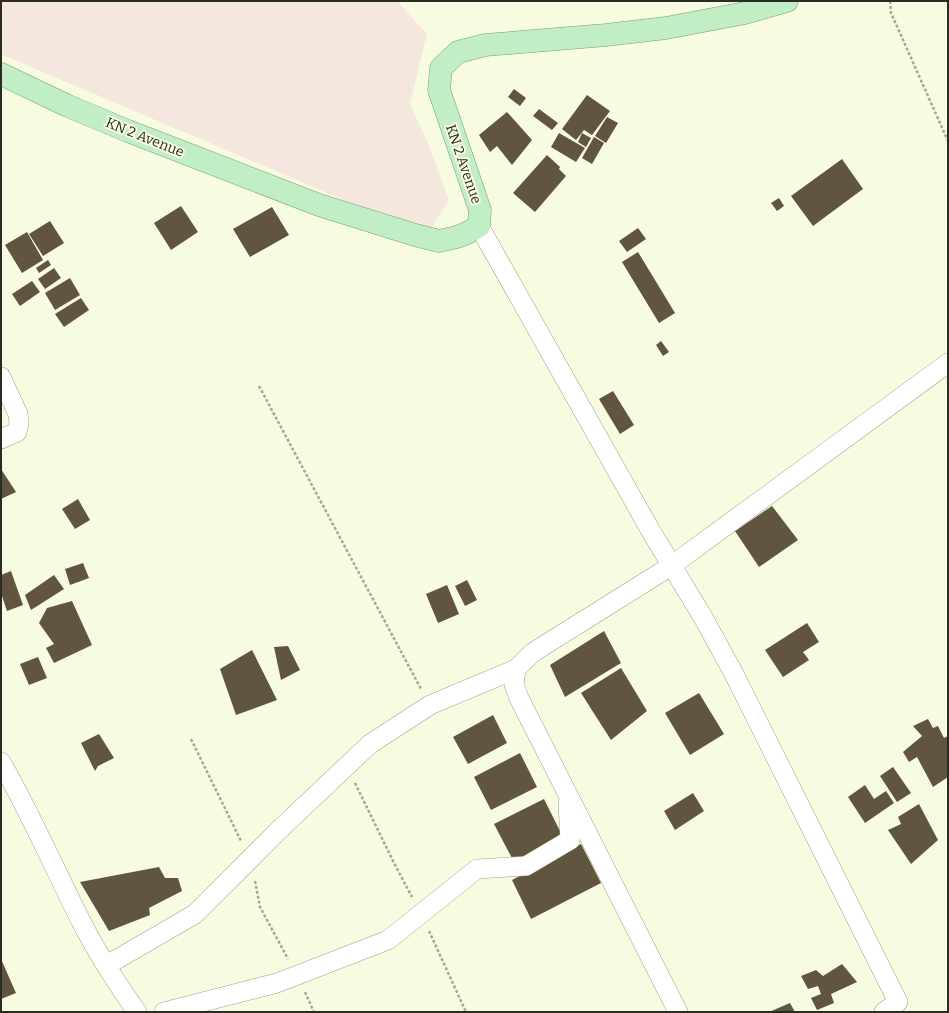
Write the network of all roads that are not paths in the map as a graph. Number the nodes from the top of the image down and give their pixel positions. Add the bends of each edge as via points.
1 (787, 1) edge
2 (1, 74) edge
3 (478, 226) junction
4 (948, 363) edge
5 (1, 377) edge
6 (1, 439) edge
7 (671, 566) junction
8 (516, 669) junction
9 (1, 762) edge
10 (567, 795) junction
11 (107, 965) junction
12 (137, 1012) edge
13 (164, 1012) edge
14 (678, 1012) edge
15 (884, 1012) edge

1 - 3 main road, KN 2 Avenue via 745,13 666,28 485,45 458,52 441,68 439,90 480,210
2 - 3 main road, KN 2 Avenue via 128,131 319,205 439,241 457,237
3 - 7 street
4 - 7 street
5 - 6 street via 18,414 19,423 17,432
7 - 8 street via 532,653
7 - 15 street via 734,674 898,1002
8 - 10 street via 514,684 519,698
8 - 11 street via 430,705 370,744 195,914
9 - 11 street via 17,789 83,925
10 - 13 street via 570,840 526,866 477,869 388,940 277,983
10 - 14 street
11 - 12 street

